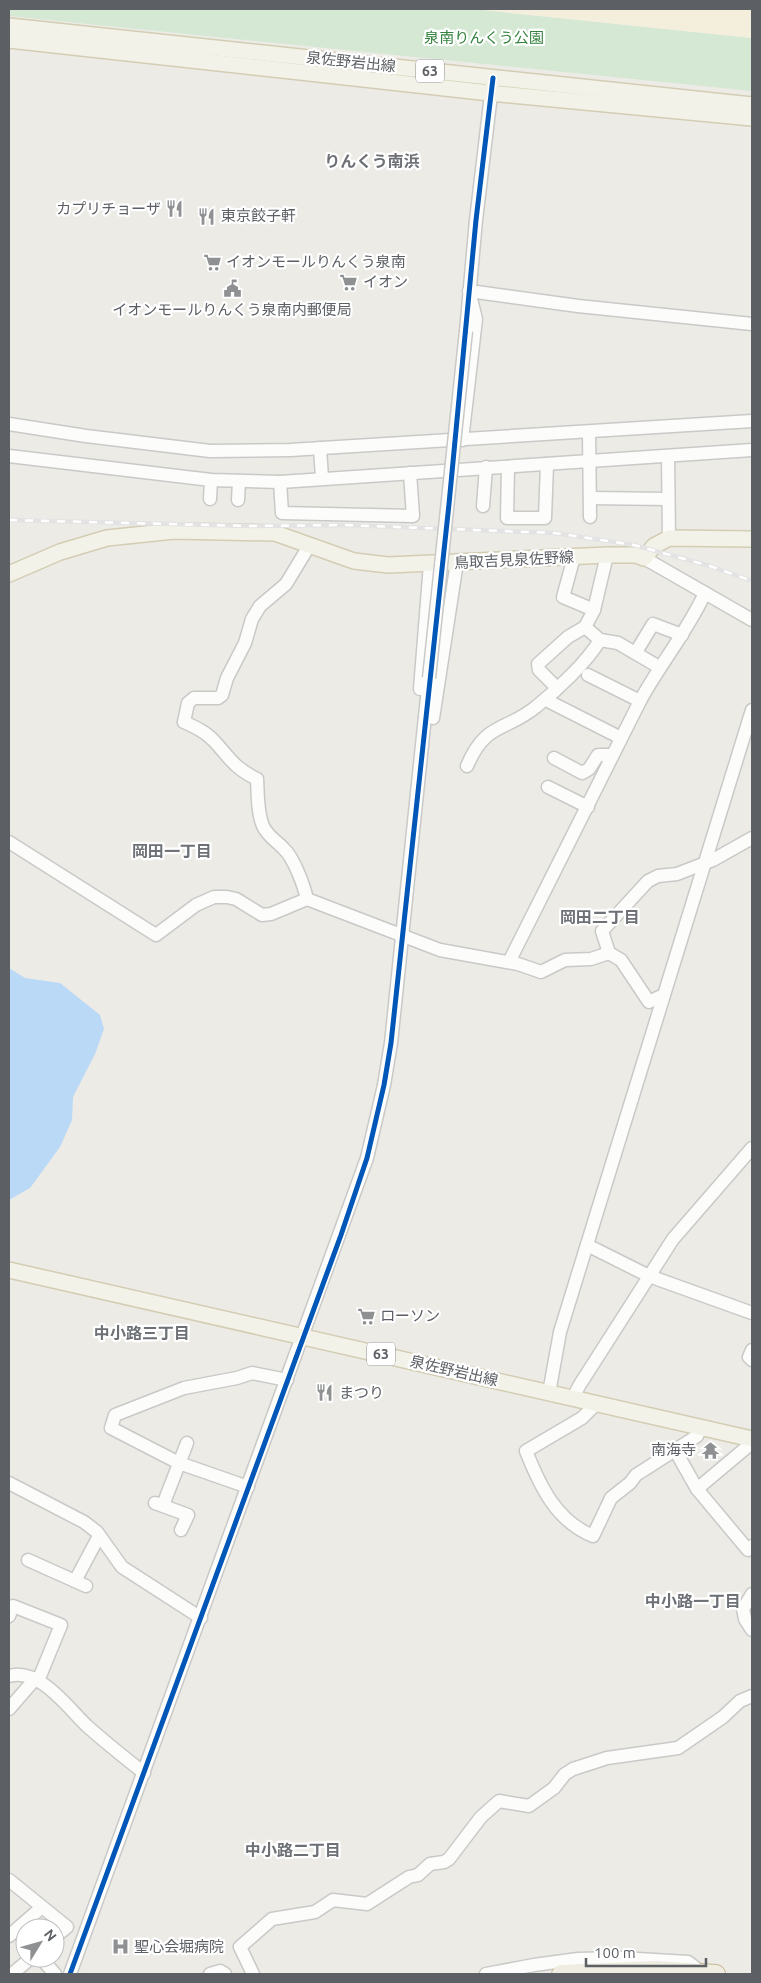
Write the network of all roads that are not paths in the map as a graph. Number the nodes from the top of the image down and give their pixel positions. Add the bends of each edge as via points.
1 (9, 26) edge
2 (9, 40) edge
3 (493, 78) junction
4 (490, 93) junction
5 (752, 105) edge
6 (752, 118) edge
7 (470, 291) junction
8 (752, 324) edge
9 (752, 421) edge
10 (9, 424) edge
11 (589, 432) junction
12 (462, 440) junction
13 (320, 448) junction
14 (752, 450) edge
15 (9, 456) edge
16 (668, 456) junction
17 (590, 461) junction
18 (547, 464) junction
19 (508, 467) junction
20 (486, 468) junction
21 (410, 473) junction
22 (322, 478) junction
23 (211, 480) junction
24 (239, 481) junction
25 (280, 482) junction
26 (590, 498) junction
27 (210, 499) dead end
28 (668, 499) junction
29 (238, 500) dead end
30 (483, 506) dead end
31 (590, 517) dead end
32 (668, 538) junction
33 (752, 539) edge
34 (309, 546) junction
35 (607, 555) junction
36 (574, 557) junction
37 (644, 558) junction
38 (457, 562) junction
39 (430, 564) junction
40 (9, 574) edge
41 (705, 593) junction
42 (594, 610) junction
43 (752, 620) edge
44 (585, 627) junction
45 (682, 635) junction
46 (600, 640) junction
47 (636, 652) junction
48 (659, 667) junction
49 (588, 675) dead end
50 (556, 687) junction
51 (640, 701) junction
52 (550, 702) dead end
53 (752, 710) edge
54 (621, 738) junction
55 (612, 755) junction
56 (554, 758) dead end
57 (421, 764) junction
58 (467, 766) dead end
59 (548, 787) dead end
60 (588, 807) junction
61 (752, 838) edge
62 (9, 842) edge
63 (705, 862) junction
64 (307, 899) junction
65 (402, 937) junction
66 (609, 953) junction
67 (509, 962) junction
68 (663, 998) junction
69 (752, 1148) edge
70 (587, 1245) junction
71 (9, 1270) edge
72 (649, 1276) junction
73 (752, 1313) edge
74 (303, 1337) junction
75 (752, 1350) edge
76 (752, 1360) edge
77 (287, 1380) junction
78 (550, 1392) junction
79 (573, 1398) junction
80 (596, 1404) junction
81 (701, 1428) junction
82 (187, 1443) dead end
83 (747, 1443) edge
84 (675, 1450) junction
85 (179, 1463) junction
86 (9, 1482) edge
87 (248, 1488) junction
88 (697, 1489) junction
89 (181, 1530) dead end
90 (99, 1536) junction
91 (751, 1552) edge
92 (28, 1560) dead end
93 (752, 1594) edge
94 (9, 1616) edge
95 (200, 1618) junction
96 (752, 1630) edge
97 (9, 1676) edge
98 (37, 1680) junction
99 (752, 1696) edge
100 (9, 1710) edge
101 (144, 1773) junction
102 (10, 1885) edge
103 (41, 1908) junction
104 (55, 1918) edge
105 (9, 1936) edge
106 (70, 1974) edge
107 (210, 1974) edge
108 (225, 1974) edge
109 (253, 1974) edge
110 (486, 1974) edge
111 (561, 1974) edge
112 (709, 1974) edge

1 - 3 main road, 泉佐野岩出線 / 63
2 - 4 main road, 泉佐野岩出線 / 63
3 - 4 street
3 - 5 main road, 泉佐野岩出線 / 63
4 - 6 main road, 泉佐野岩出線 / 63
4 - 7 street
7 - 8 street
7 - 12 street via 476,319
7 - 57 street, bridge
9 - 11 street
10 - 13 street via 210,451
11 - 12 street
11 - 17 street
12 - 13 street
13 - 22 street
14 - 16 street
15 - 23 street
16 - 17 street
16 - 28 street
17 - 18 street
17 - 26 street
18 - 19 street
18 - 19 street via 545,518 507,518
19 - 20 street
20 - 21 street
20 - 30 street
21 - 22 street
21 - 25 street via 413,516 282,513
22 - 25 street
23 - 24 street
23 - 27 street
24 - 25 street
24 - 29 street
26 - 28 street
26 - 31 street
28 - 32 street
32 - 33 main road
32 - 37 main road via 654,546
34 - 39 main road, 鳥取吉見泉佐野線 via 354,561
34 - 40 main road, 鳥取吉見泉佐野線 via 275,533 174,531 106,538 60,552
34 - 64 street via 286,584 260,606 252,619 245,643 226,678 222,695 218,698 194,698 188,704 184,722 200,729 243,772 257,779 263,827 285,850 303,881
35 - 36 main road, 鳥取吉見泉佐野線
35 - 37 main road, 鳥取吉見泉佐野線
35 - 42 street
36 - 38 main road, 鳥取吉見泉佐野線
36 - 42 street via 563,597
37 - 41 street
38 - 39 main road, 鳥取吉見泉佐野線
38 - 57 street via 429,744
39 - 57 street via 417,740
41 - 43 street
41 - 45 street
42 - 44 street
44 - 46 street
44 - 50 street via 568,637 538,664 539,670
45 - 47 street via 653,624
45 - 48 street
46 - 47 street via 618,642
46 - 50 street via 591,656
47 - 48 street
48 - 51 street
49 - 51 street
50 - 58 street via 536,707 489,733 478,743
51 - 54 street
52 - 54 street
53 - 63 street
54 - 55 street
55 - 56 street via 598,755 589,769 582,773
55 - 60 street
57 - 65 street
59 - 60 street
60 - 67 street
61 - 63 street
62 - 64 street via 156,936 196,904 214,897 236,900 262,915
63 - 66 street via 677,874 658,876 638,890 602,931
63 - 68 street
64 - 65 street
65 - 67 street via 440,950
65 - 74 street via 391,1043 377,1121 341,1235
66 - 67 street via 591,959 565,960 541,972
66 - 68 street via 621,960 649,1002 659,996
68 - 70 street
69 - 72 street via 672,1238
70 - 72 street
70 - 78 street via 560,1332
71 - 74 main road, 泉佐野岩出線 / 63
72 - 73 street
72 - 79 street
74 - 77 street
74 - 78 main road, 泉佐野岩出線 / 63
75 - 76 street via 749,1357
77 - 85 street via 252,1373 184,1388 115,1415 112,1428
77 - 87 street
78 - 79 main road, 泉佐野岩出線 / 63
79 - 80 main road, 泉佐野岩出線 / 63
80 - 81 main road, 泉佐野岩出線 / 63
80 - 84 street via 582,1418 526,1451 551,1504 585,1534 593,1536 611,1498 636,1475
81 - 83 main road, 泉佐野岩出線 / 63
81 - 84 street via 697,1436
82 - 85 street
83 - 88 street
84 - 88 street
85 - 87 street
85 - 89 street via 159,1504 188,1515
86 - 90 street via 84,1522
87 - 95 street
88 - 91 street
90 - 92 street via 81,1583
90 - 95 street via 122,1567
93 - 96 street via 742,1609
94 - 98 street via 14,1606 61,1625
95 - 101 street
97 - 98 street via 24,1674
98 - 100 street
98 - 101 street
99 - 109 street via 740,1701 678,1748 607,1758 573,1770 529,1806 499,1800 481,1817 449,1859 430,1864 367,1904 333,1900 314,1912 272,1919 240,1946
101 - 106 street
102 - 103 street
103 - 104 street
103 - 105 street
107 - 108 street via 220,1971
110 - 112 street via 534,1965 621,1958 688,1962
111 - 112 highway via 627,1970

